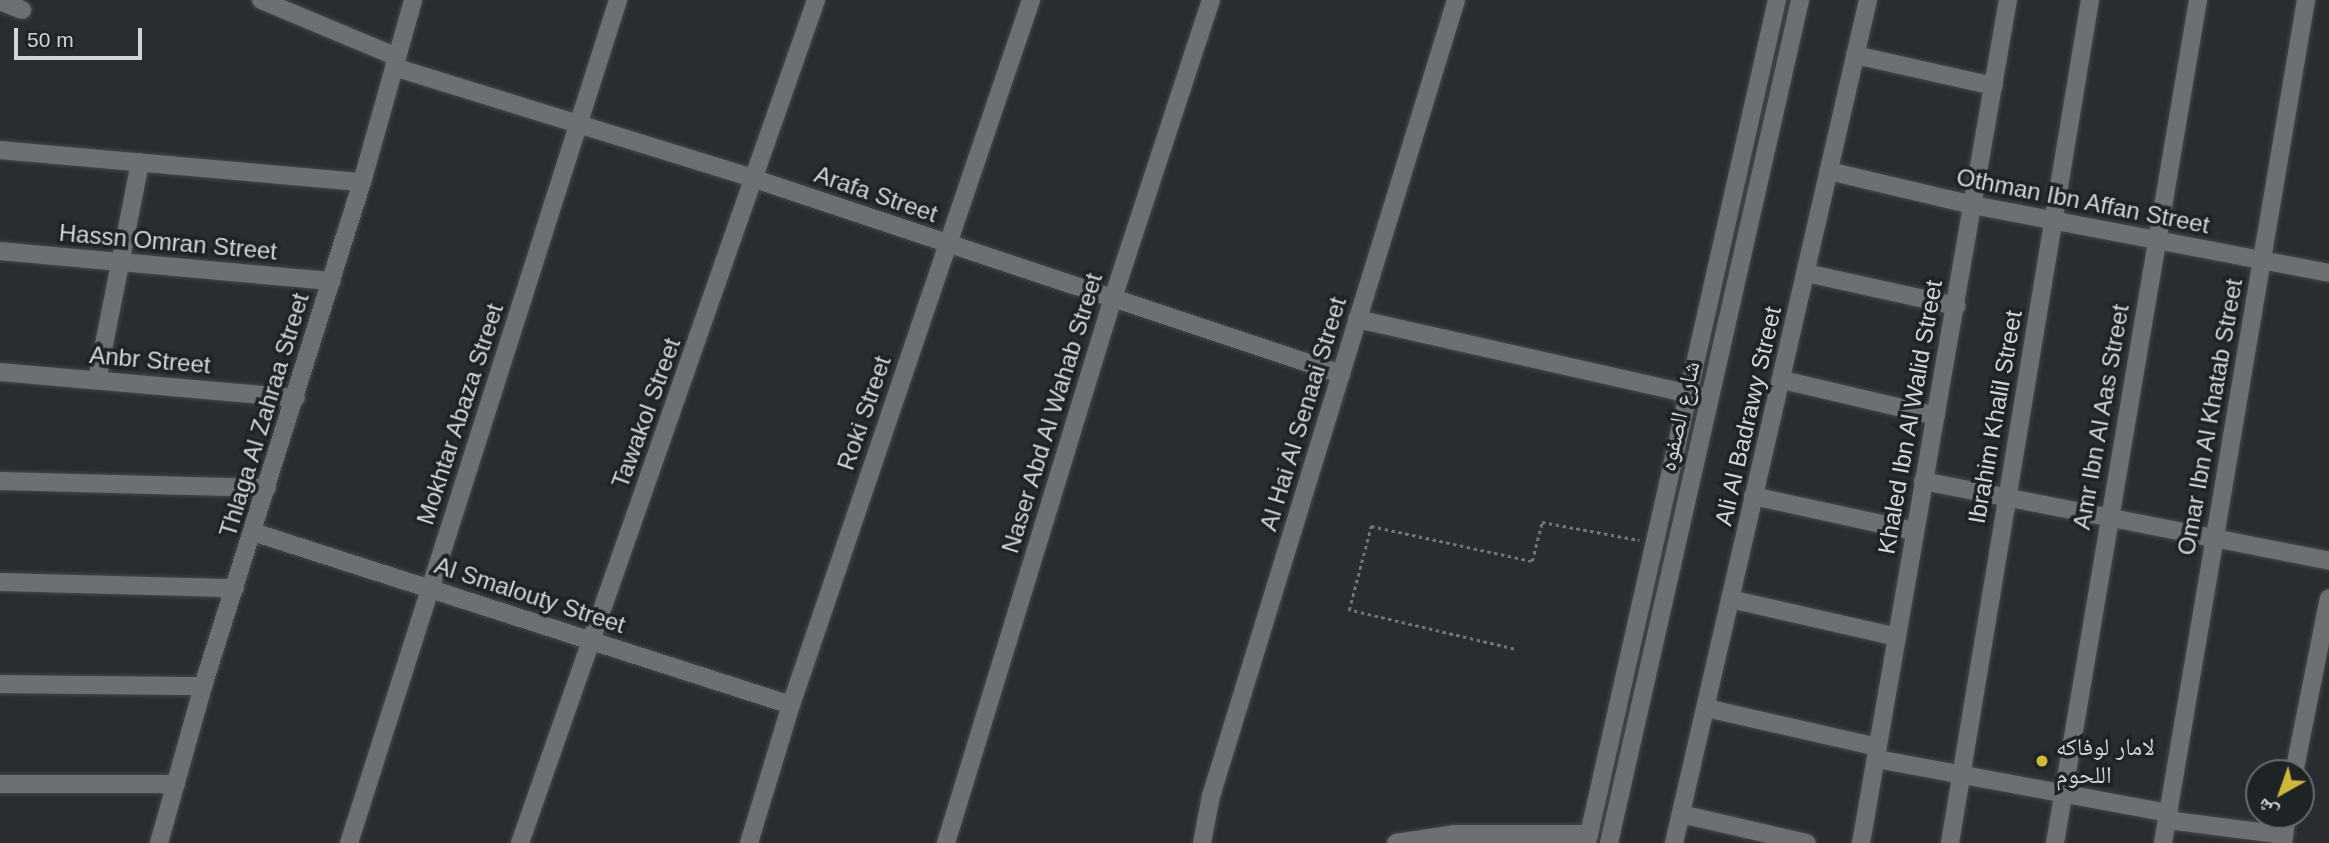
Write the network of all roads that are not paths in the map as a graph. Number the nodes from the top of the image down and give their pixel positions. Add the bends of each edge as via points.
1 (261, 0) edge
2 (413, 0) edge
3 (618, 0) edge
4 (816, 0) edge
5 (1031, 0) edge
6 (1211, 0) edge
7 (1456, 0) edge
8 (1777, 0) edge
9 (1800, 0) edge
10 (1868, 0) edge
11 (2008, 0) edge
12 (2090, 0) edge
13 (2198, 0) edge
14 (2306, 0) edge
15 (0, 1) edge
16 (22, 10) dead end
17 (1855, 55) junction
18 (396, 62) junction
19 (1994, 86) junction
20 (578, 125) junction
21 (0, 150) edge
22 (140, 162) junction
23 (1829, 171) junction
24 (755, 179) junction
25 (362, 182) junction
26 (1973, 205) junction
27 (2054, 221) junction
28 (2155, 241) junction
29 (947, 244) junction
30 (0, 251) edge
31 (2262, 260) junction
32 (122, 262) junction
33 (1806, 273) junction
34 (2329, 273) edge
35 (332, 281) junction
36 (1112, 301) junction
37 (1956, 306) junction
38 (1357, 319) junction
39 (0, 372) edge
40 (1341, 374) junction
41 (97, 380) junction
42 (1783, 380) junction
43 (1688, 393) junction
44 (296, 398) junction
45 (1709, 398) junction
46 (1936, 415) junction
47 (0, 481) edge
48 (1923, 481) junction
49 (267, 488) junction
50 (1753, 496) junction
51 (2006, 497) junction
52 (2108, 518) junction
53 (1914, 531) junction
54 (253, 532) junction
55 (2214, 538) junction
56 (2329, 561) edge
57 (0, 582) edge
58 (235, 588) junction
59 (430, 589) junction
60 (2329, 598) edge
61 (1730, 600) junction
62 (1897, 637) junction
63 (591, 640) junction
64 (0, 684) edge
65 (203, 686) junction
66 (791, 705) junction
67 (1706, 708) junction
68 (1877, 753) junction
69 (2297, 759) edge
70 (1961, 775) junction
71 (0, 784) edge
72 (176, 784) junction
73 (2065, 794) junction
74 (1681, 814) junction
75 (2168, 816) junction
76 (1588, 839) edge
77 (2284, 839) edge
78 (159, 843) edge
79 (349, 843) edge
80 (520, 843) edge
81 (749, 843) edge
82 (946, 843) edge
83 (1202, 843) edge
84 (1396, 843) edge
85 (1609, 843) edge
86 (1674, 843) edge
87 (1807, 843) edge
88 (1861, 843) edge
89 (1950, 843) edge
90 (2055, 843) edge
91 (2163, 843) edge

1 - 18 street, Arafa Street
2 - 18 street, Thlaga Al Zahraa Street
3 - 20 street, Mokhtar Abaza Street
4 - 24 street, Tawakol Street
5 - 29 street, Roki Street
6 - 36 street, Naser Abd Al Wahab Street
7 - 38 street, Al Hai Al Senaai Street
8 - 43 street, شارع الصفوه
9 - 45 street, شارع الصفوه
10 - 17 street, Ali Al Badrawy Street
11 - 19 street, Khaled Ibn Al Walid Street
12 - 27 street, Ibrahim Khalil Street
13 - 28 street, Amr Ibn Al Aas Street
14 - 31 street, Omar Ibn Al Khatab Street
15 - 16 street
17 - 19 street
17 - 23 street, Ali Al Badrawy Street
18 - 20 street, Arafa Street
18 - 25 street, Thlaga Al Zahraa Street
19 - 26 street, Khaled Ibn Al Walid Street
20 - 24 street, Arafa Street
20 - 59 street, Mokhtar Abaza Street
21 - 22 street
22 - 25 street
22 - 32 street
23 - 26 street, Othman Ibn Affan Street
23 - 33 street, Ali Al Badrawy Street
24 - 29 street, Arafa Street
24 - 63 street, Tawakol Street
25 - 35 street, Thlaga Al Zahraa Street
26 - 27 street, Othman Ibn Affan Street
26 - 37 street, Khaled Ibn Al Walid Street
27 - 28 street, Othman Ibn Affan Street
27 - 51 street, Ibrahim Khalil Street
28 - 31 street, Othman Ibn Affan Street
28 - 52 street, Amr Ibn Al Aas Street
29 - 36 street, Arafa Street
29 - 66 street, Roki Street
30 - 32 street, Hassn Omran Street
31 - 34 street, Othman Ibn Affan Street
31 - 55 street, Omar Ibn Al Khatab Street
32 - 35 street, Hassn Omran Street
32 - 41 street
33 - 37 street
33 - 42 street, Ali Al Badrawy Street
35 - 44 street, Thlaga Al Zahraa Street
36 - 40 street, Arafa Street
36 - 82 street, Naser Abd Al Wahab Street
37 - 46 street, Khaled Ibn Al Walid Street
38 - 40 street, Al Hai Al Senaai Street
38 - 43 street
39 - 41 street, Anbr Street
40 - 83 street, Al Hai Al Senaai Street via 1211,796
41 - 44 street, Anbr Street
42 - 46 street
42 - 50 street, Ali Al Badrawy Street
43 - 45 street
43 - 76 street, شارع الصفوه
44 - 49 street, Thlaga Al Zahraa Street
45 - 85 street, شارع الصفوه
46 - 48 street, Khaled Ibn Al Walid Street
47 - 49 street
48 - 51 street
48 - 53 street, Khaled Ibn Al Walid Street
49 - 54 street, Thlaga Al Zahraa Street
50 - 53 street
50 - 61 street, Ali Al Badrawy Street
51 - 52 street
51 - 70 street, Ibrahim Khalil Street
52 - 55 street
52 - 73 street, Amr Ibn Al Aas Street
53 - 62 street, Khaled Ibn Al Walid Street
54 - 58 street, Thlaga Al Zahraa Street
54 - 59 street, Al Smalouty Street
55 - 56 street
55 - 75 street, Omar Ibn Al Khatab Street
57 - 58 street
58 - 65 street, Thlaga Al Zahraa Street
59 - 63 street, Al Smalouty Street
59 - 79 street, Mokhtar Abaza Street
60 - 69 street
61 - 62 street
61 - 67 street, Ali Al Badrawy Street
62 - 68 street, Khaled Ibn Al Walid Street
63 - 66 street, Al Smalouty Street
63 - 80 street, Tawakol Street
64 - 65 street
65 - 72 street, Thlaga Al Zahraa Street
66 - 81 street, Roki Street
67 - 68 street
67 - 74 street, Ali Al Badrawy Street
68 - 70 street
68 - 88 street, Khaled Ibn Al Walid Street
70 - 73 street
70 - 89 street, Ibrahim Khalil Street
71 - 72 street
72 - 78 street, Thlaga Al Zahraa Street
73 - 75 street
73 - 90 street, Amr Ibn Al Aas Street
74 - 86 street, Ali Al Badrawy Street
74 - 87 street
75 - 77 street
75 - 91 street, Omar Ibn Al Khatab Street
76 - 84 street via 1455,834

